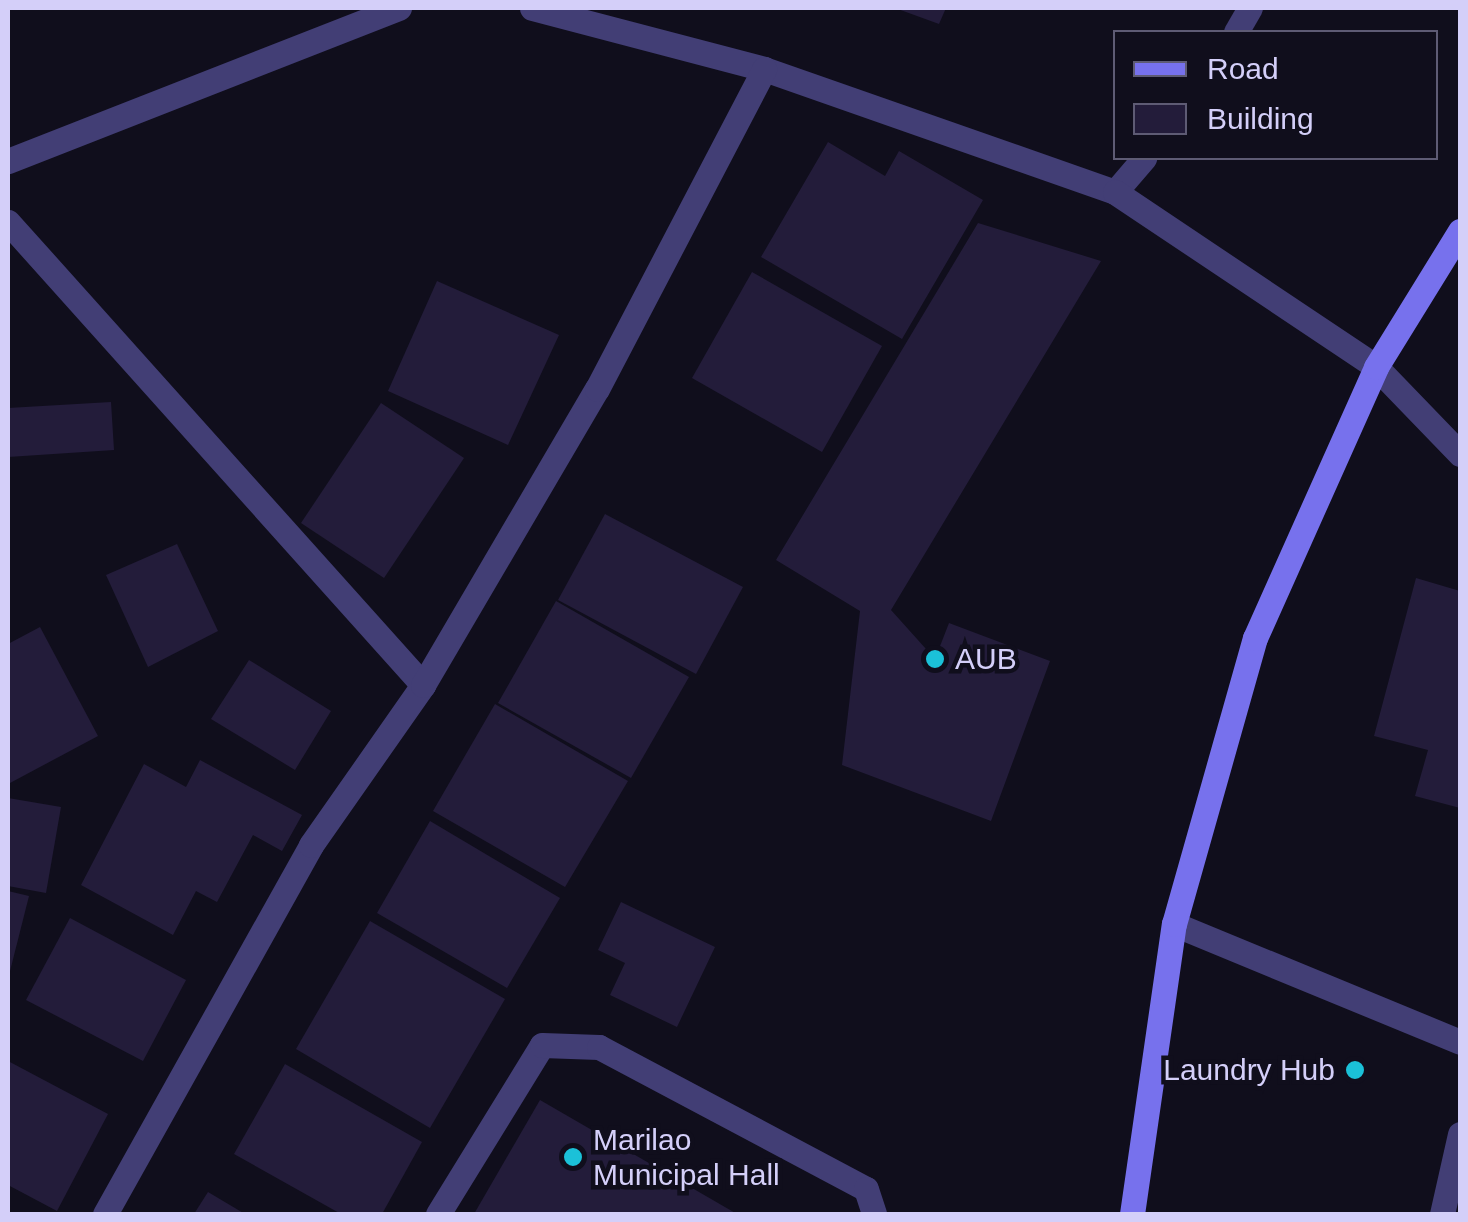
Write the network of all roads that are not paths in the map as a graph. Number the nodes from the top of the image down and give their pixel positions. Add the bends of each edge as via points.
1 (399, 8) edge
2 (532, 8) edge
3 (1250, 8) edge
4 (1237, 30) edge
5 (764, 69) junction
6 (1142, 160) edge
7 (8, 161) edge
8 (1115, 192) junction
9 (8, 222) edge
10 (1460, 231) edge
11 (1376, 367) junction
12 (1460, 454) edge
13 (423, 685) junction
14 (1174, 924) junction
15 (1460, 1042) edge
16 (1460, 1134) edge
17 (105, 1214) edge
18 (438, 1214) edge
19 (874, 1214) edge
20 (1132, 1214) edge
21 (1442, 1214) edge

1 - 7 street
2 - 5 street
3 - 4 street
5 - 8 street
5 - 13 street via 597,389
6 - 8 street
8 - 11 street
9 - 13 street
10 - 11 main road
11 - 12 street
11 - 14 main road via 1255,638
13 - 17 street via 311,845
14 - 15 street
14 - 20 main road
16 - 21 street
18 - 19 street via 542,1045 599,1047 866,1189

